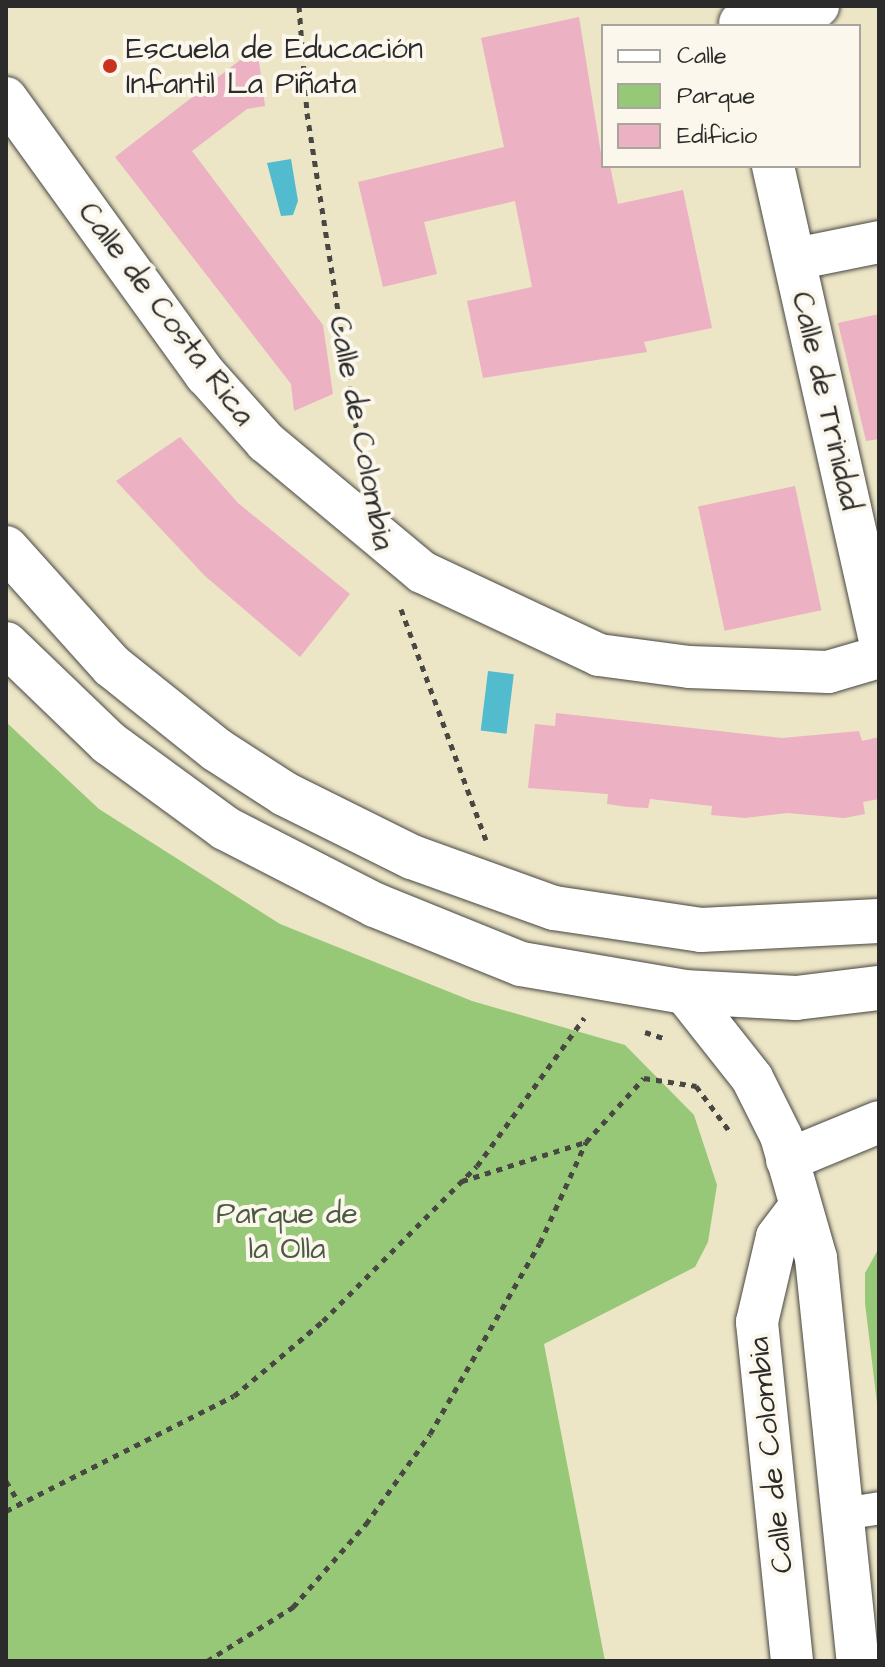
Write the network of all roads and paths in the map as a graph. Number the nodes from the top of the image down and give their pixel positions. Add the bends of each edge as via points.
1 (299, 6) edge
2 (818, 6) edge
3 (739, 18) edge
4 (6, 98) edge
5 (773, 168) edge
6 (879, 242) edge
7 (795, 259) junction
8 (375, 532) junction
9 (6, 548) edge
10 (395, 592) dead end
11 (879, 635) edge
12 (6, 644) edge
13 (879, 657) edge
14 (506, 890) junction
15 (879, 921) edge
16 (624, 983) junction
17 (879, 988) edge
18 (684, 992) junction
19 (879, 1122) edge
20 (586, 1142) junction
21 (787, 1160) junction
22 (461, 1181) junction
23 (797, 1210) junction
24 (6, 1481) edge
25 (20, 1504) junction
26 (6, 1511) edge
27 (861, 1511) edge
28 (207, 1661) edge
29 (792, 1661) edge
30 (858, 1661) edge

1 - 8 path, Calle de Colombia via 307,113
2 - 3 street
4 - 8 street, Calle de Costa Rica via 206,375 266,442
5 - 7 street, Calle de Trinidad
6 - 7 street
7 - 11 street, Calle de Trinidad
8 - 13 street, Calle de Costa Rica via 422,572 599,655 689,667 828,672
9 - 14 main road via 112,666 217,750 285,794 412,857
10 - 14 path, Calle de Colombia
12 - 16 main road via 109,743 225,828 296,868 521,964
14 - 15 main road via 554,908 701,930
16 - 18 main road
16 - 22 path via 584,1018
17 - 18 main road via 796,998
18 - 21 street via 752,1078
19 - 21 street
20 - 21 path via 644,1078 696,1086 749,1156
20 - 22 path
20 - 28 path via 540,1243 430,1434 366,1524 293,1607
21 - 23 street
22 - 25 path via 323,1321 234,1396
23 - 27 street via 816,1258
23 - 29 street, Calle de Colombia via 777,1237 757,1322
24 - 25 path
25 - 26 path
27 - 30 street

